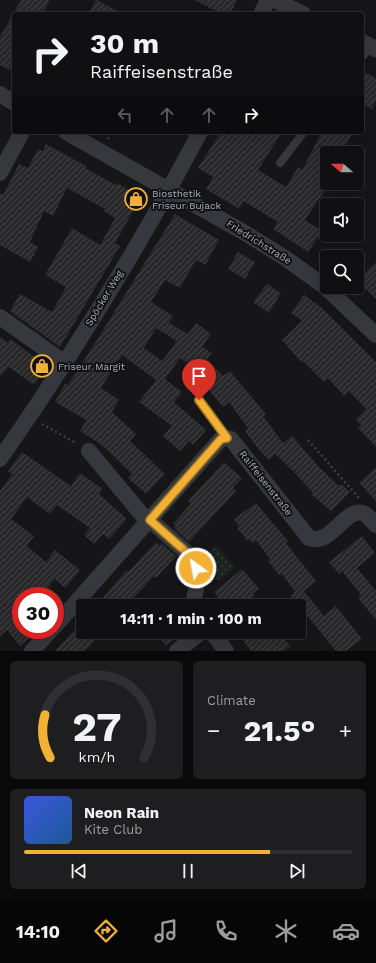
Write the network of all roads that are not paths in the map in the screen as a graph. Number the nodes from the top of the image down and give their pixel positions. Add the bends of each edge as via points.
1 (268, 0) edge
2 (275, 0) edge
3 (262, 12) edge
4 (300, 12) edge
5 (0, 94) edge
6 (12, 102) edge
7 (21, 134) edge
8 (70, 134) edge
9 (199, 134) edge
10 (302, 134) edge
11 (280, 162) dead end
12 (0, 173) edge
13 (170, 189) junction
14 (0, 317) edge
15 (376, 336) edge
16 (65, 363) junction
17 (199, 400) dead end
18 (227, 438) junction
19 (89, 451) road end
20 (0, 460) edge
21 (149, 521) junction
22 (376, 526) edge
23 (194, 599) edge
24 (64, 616) edge
25 (43, 639) edge
26 (192, 639) edge
27 (217, 639) edge
28 (32, 651) edge
29 (177, 651) edge
30 (226, 651) edge

1 - 3 street
2 - 4 street
5 - 6 street
7 - 12 street
8 - 13 street, Friedrichstraße
9 - 13 street, Spöcker Weg
10 - 11 lane
13 - 15 street, Friedrichstraße via 285,258 324,286
13 - 16 street, Spöcker Weg
14 - 16 street
16 - 20 street, Spöcker Weg
17 - 18 lane
18 - 21 street via 221,439
18 - 22 street, Raiffeisenstraße via 231,439 309,538 322,539 354,513 366,515
19 - 21 street
21 - 23 street via 193,558 198,577
21 - 24 street
25 - 28 street
26 - 29 street
27 - 30 street

